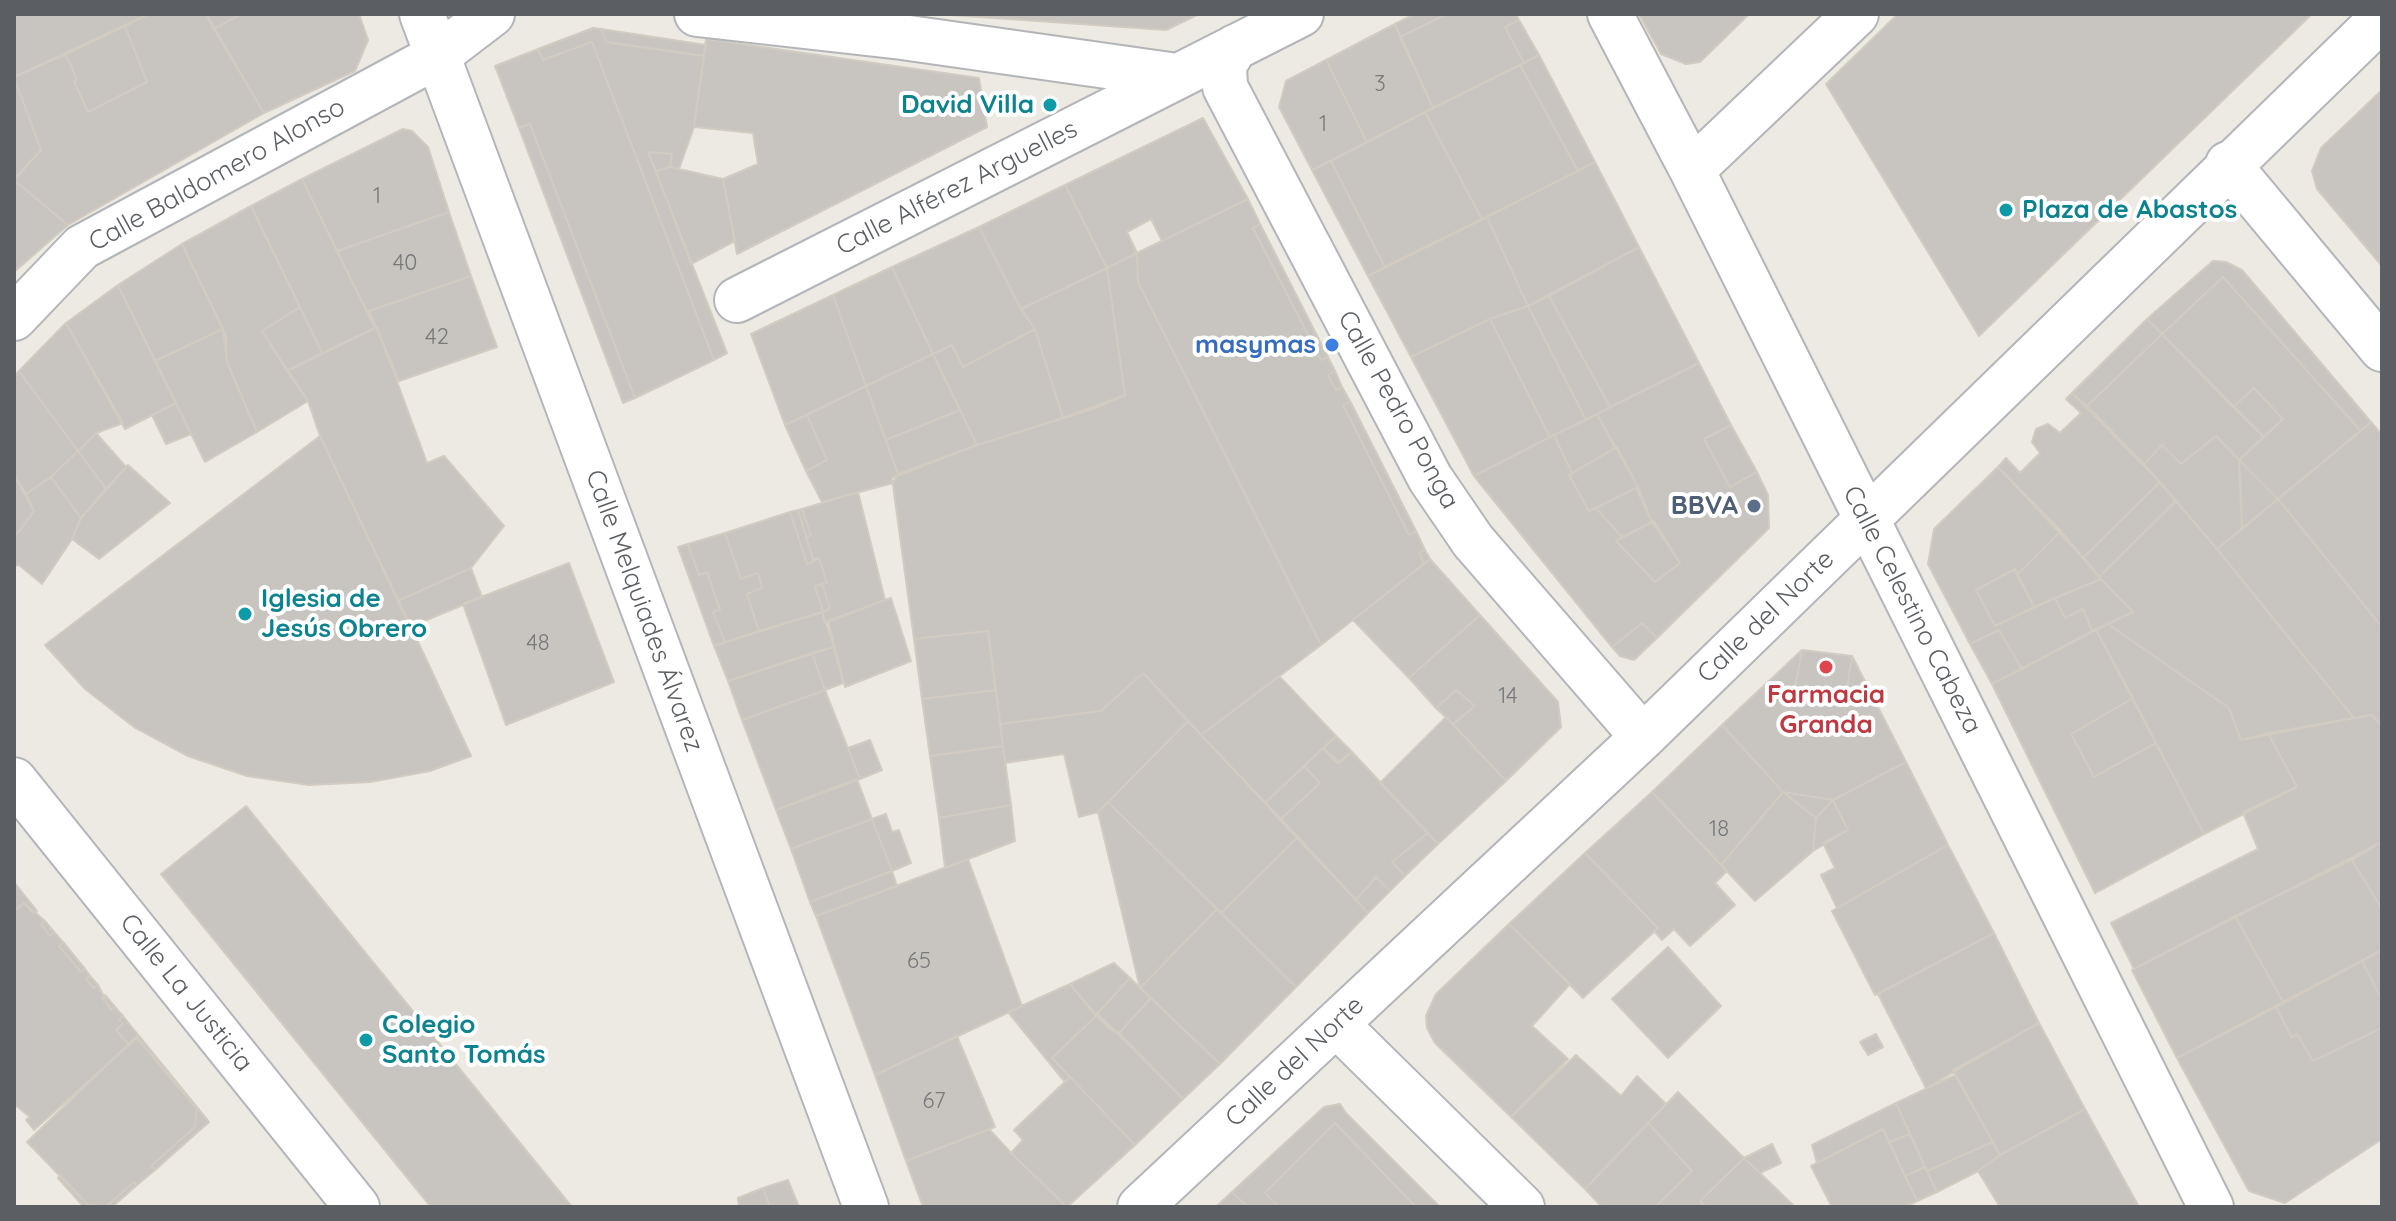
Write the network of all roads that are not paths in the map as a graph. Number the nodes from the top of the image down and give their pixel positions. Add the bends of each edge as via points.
1 (422, 14) edge
2 (492, 14) edge
3 (697, 14) edge
4 (1301, 14) edge
5 (1610, 14) edge
6 (1856, 14) edge
7 (2382, 18) edge
8 (1235, 47) junction
9 (437, 56) junction
10 (1177, 76) junction
11 (2228, 164) junction
12 (1692, 170) junction
13 (737, 300) dead end
14 (14, 318) edge
15 (2382, 349) edge
16 (1866, 519) junction
17 (1643, 737) junction
18 (14, 780) edge
19 (1336, 1024) junction
20 (357, 1207) edge
21 (866, 1207) edge
22 (1140, 1207) edge
23 (1522, 1207) edge
24 (2211, 1207) edge

1 - 9 street, Calle Melquiades Álvarez
2 - 9 street, Calle Baldomero Alonso
3 - 10 street
4 - 8 street, Calle Alférez Arguelles
5 - 12 street, Calle Celestino Cabeza
6 - 12 street
7 - 11 street, Calle del Norte
8 - 10 street, Calle Alférez Arguelles
8 - 17 street, Calle Pedro Ponga via 1224,65 1225,87 1430,478 1473,541
9 - 14 street, Calle Baldomero Alonso via 82,247
9 - 21 street, Calle Melquiades Álvarez
10 - 13 street, Calle Alférez Arguelles
11 - 15 street
11 - 16 street, Calle del Norte
12 - 16 street, Calle Celestino Cabeza
16 - 17 street, Calle del Norte
16 - 24 street, Calle Celestino Cabeza
17 - 19 street, Calle del Norte
18 - 20 street, Calle La Justicia
19 - 22 street, Calle del Norte
19 - 23 street

